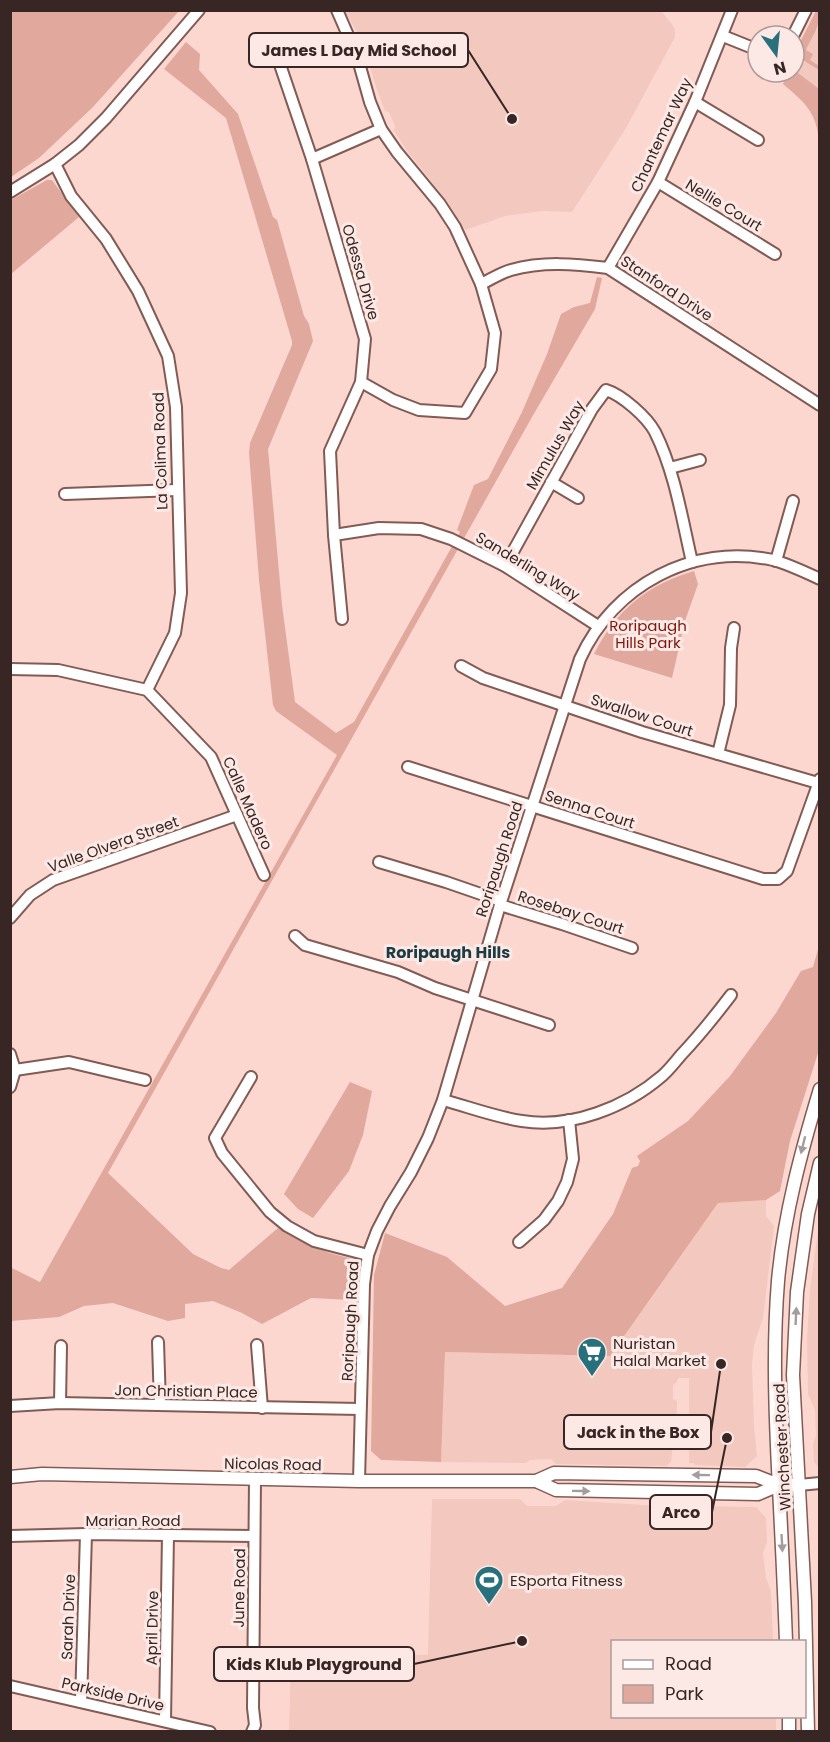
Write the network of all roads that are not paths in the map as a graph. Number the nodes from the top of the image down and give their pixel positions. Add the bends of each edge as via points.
1 (199, 10) edge
2 (337, 10) edge
3 (732, 10) edge
4 (806, 10) edge
5 (799, 24) edge
6 (723, 36) junction
7 (273, 44) dead end
8 (746, 45) edge
9 (695, 102) junction
10 (381, 129) junction
11 (758, 140) dead end
12 (312, 159) junction
13 (55, 164) junction
14 (658, 182) junction
15 (10, 192) edge
16 (775, 254) dead end
17 (608, 268) junction
18 (481, 284) junction
19 (361, 382) junction
20 (819, 405) edge
21 (700, 460) dead end
22 (670, 468) junction
23 (551, 482) junction
24 (177, 490) junction
25 (65, 494) dead end
26 (578, 498) dead end
27 (793, 501) dead end
28 (334, 535) junction
29 (776, 561) junction
30 (692, 562) junction
31 (505, 566) junction
32 (819, 579) edge
33 (342, 619) dead end
34 (598, 626) junction
35 (734, 628) dead end
36 (461, 666) dead end
37 (10, 669) edge
38 (147, 690) junction
39 (565, 705) junction
40 (718, 754) junction
41 (408, 766) dead end
42 (819, 781) edge
43 (532, 806) junction
44 (237, 815) junction
45 (379, 862) dead end
46 (264, 875) dead end
47 (500, 903) junction
48 (10, 918) edge
49 (295, 936) dead end
50 (632, 948) dead end
51 (731, 995) dead end
52 (471, 1000) junction
53 (549, 1025) dead end
54 (10, 1054) edge
55 (15, 1070) junction
56 (250, 1077) dead end
57 (144, 1080) dead end
58 (10, 1087) edge
59 (819, 1089) edge
60 (443, 1100) junction
61 (569, 1120) junction
62 (819, 1163) edge
63 (519, 1242) dead end
64 (368, 1255) junction
65 (158, 1342) dead end
66 (257, 1345) dead end
67 (61, 1346) dead end
68 (60, 1403) junction
69 (160, 1405) junction
70 (10, 1406) edge
71 (262, 1408) junction
72 (360, 1410) junction
73 (10, 1477) edge
74 (255, 1479) junction
75 (359, 1481) junction
76 (536, 1481) junction
77 (819, 1483) edge
78 (779, 1485) junction
79 (799, 1485) junction
80 (86, 1534) junction
81 (168, 1535) junction
82 (10, 1536) edge
83 (254, 1536) junction
84 (786, 1640) edge
85 (10, 1686) edge
86 (81, 1702) junction
87 (165, 1721) junction
88 (210, 1731) edge
89 (252, 1731) edge
90 (808, 1731) edge

1 - 13 street via 106,118
2 - 10 street
3 - 6 street, Chantemar Way
4 - 5 street
6 - 8 street
6 - 9 street, Chantemar Way
7 - 12 street, Odessa Drive
9 - 11 street
9 - 14 street, Chantemar Way
10 - 12 street
10 - 18 street via 455,227
12 - 19 street, Odessa Drive via 365,339
13 - 15 street
13 - 24 street, La Colima Road via 71,196 106,239 138,291 168,356 176,406
14 - 16 street, Nellie Court
14 - 17 street, Chantemar Way
17 - 18 street, Stanford Drive via 541,264 508,271
17 - 20 street, Stanford Drive
18 - 19 street via 495,333 491,369 465,413 419,410
19 - 28 street, Odessa Drive via 330,451
21 - 22 street
22 - 23 street, Mimulus Way via 654,430 632,406 606,390
22 - 30 street, Mimulus Way
23 - 26 street
23 - 31 street, Mimulus Way
24 - 25 street
24 - 38 street, La Colima Road via 181,593 175,633
27 - 29 street
28 - 31 street, Sanderling Way via 379,528 421,529 458,542
28 - 33 street, Odessa Drive
29 - 30 street, Roripaugh Road via 732,556
29 - 32 street, Roripaugh Road
30 - 34 street, Roripaugh Road via 642,584
31 - 34 street, Sanderling Way
34 - 39 street, Roripaugh Road via 580,658
35 - 40 street via 730,705
36 - 39 street, Swallow Court via 483,678
37 - 38 street via 58,670
38 - 44 street, Calle Madero via 211,757
39 - 40 street, Swallow Court
39 - 43 street, Roripaugh Road
40 - 42 street, Swallow Court
41 - 43 street, Senna Court
42 - 43 street, Senna Court via 787,871 778,879 763,879
43 - 47 street, Roripaugh Road
44 - 46 street, Calle Madero
44 - 48 street, Valle Olvera Street via 53,880 30,895
45 - 47 street, Rosebay Court
47 - 50 street, Rosebay Court
47 - 52 street, Roripaugh Road
49 - 52 street via 305,945 398,972
51 - 61 street via 664,1074 620,1103
52 - 53 street
52 - 60 street, Roripaugh Road
54 - 55 street
55 - 57 street via 69,1062
55 - 58 street
56 - 64 street via 216,1138 222,1153 270,1212 287,1226 314,1241
59 -> 78 main road, Winchester Road via 788,1211 778,1278 774,1376
60 - 61 street via 523,1121
60 - 64 street, Roripaugh Road
61 - 63 street via 573,1159 567,1182 544,1220
79 -> 62 main road, Winchester Road via 793,1375 797,1292
64 - 72 street, Roripaugh Road via 363,1284
65 - 69 street
66 - 71 street
67 - 68 street
68 - 69 street, Jon Christian Place
68 - 70 street, Jon Christian Place
69 - 71 street, Jon Christian Place
71 - 72 street, Jon Christian Place
72 - 75 street, Roripaugh Road
73 - 74 main road, Nicolas Road via 42,1474
74 - 75 main road, Nicolas Road
74 - 83 street, June Road
75 - 76 main road, Nicolas Road
78 -> 76 main road, Nicolas Road via 756,1476 554,1473
76 -> 78 main road, Nicolas Road via 556,1490 759,1494
77 - 79 street, Nicolas Road
78 - 79 main road, Nicolas Road
78 -> 84 main road, Winchester Road
79 - 90 main road, Winchester Road
80 - 81 street, Marian Road
80 - 82 street, Marian Road
80 - 86 street, Sarah Drive
81 - 83 street, Marian Road
81 - 87 street, April Drive
83 - 89 street, June Road
85 - 86 street, Parkside Drive
86 - 87 street, Parkside Drive
87 - 88 street, Parkside Drive

